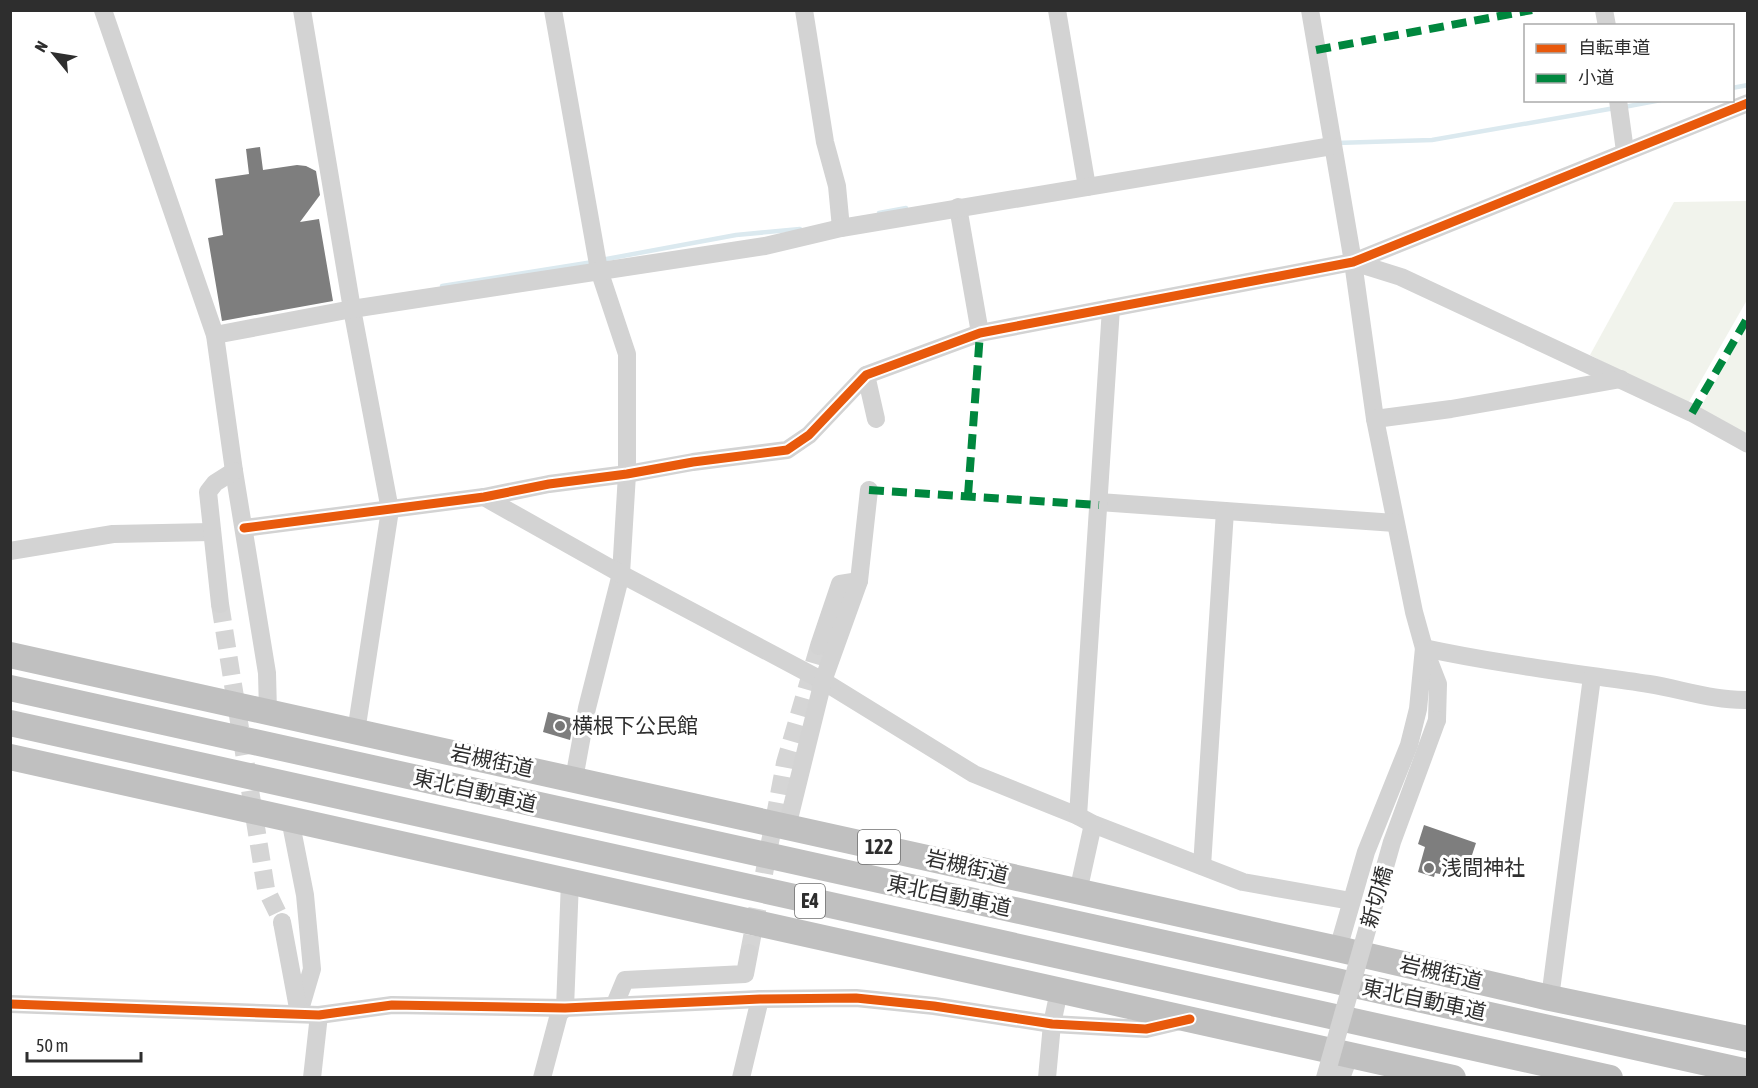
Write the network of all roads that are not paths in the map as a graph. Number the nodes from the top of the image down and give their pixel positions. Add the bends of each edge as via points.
1 (103, 10) edge
2 (302, 10) edge
3 (553, 10) edge
4 (804, 10) edge
5 (1057, 10) edge
6 (1310, 10) edge
7 (1618, 102) edge
8 (1748, 102) edge
9 (1332, 146) junction
10 (1625, 151) junction
11 (1087, 187) junction
12 (958, 207) junction
13 (841, 228) junction
14 (1353, 262) junction
15 (599, 270) junction
16 (1110, 308) junction
17 (352, 309) junction
18 (980, 333) junction
19 (216, 335) junction
20 (866, 375) junction
21 (1621, 379) junction
22 (876, 419) dead end
23 (1375, 419) junction
24 (1748, 444) edge
25 (234, 471) junction
26 (627, 474) junction
27 (869, 490) dead end
28 (484, 497) junction
29 (1099, 502) junction
30 (390, 510) junction
31 (1225, 511) junction
32 (1395, 523) junction
33 (244, 528) junction
34 (211, 532) junction
35 (10, 551) edge
36 (621, 574) junction
37 (859, 581) junction
38 (220, 604) tunnel mouth
39 (819, 646) tunnel mouth
40 (1424, 648) junction
41 (10, 655) edge
42 (1592, 677) junction
43 (823, 681) junction
44 (10, 688) edge
45 (1748, 700) edge
46 (268, 712) junction
47 (10, 723) edge
48 (356, 732) junction
49 (10, 757) edge
50 (574, 779) junction
51 (290, 819) junction
52 (1085, 820) junction
53 (787, 827) junction
54 (1202, 866) junction
55 (570, 881) junction
56 (1078, 892) junction
57 (1350, 901) junction
58 (282, 922) tunnel mouth
59 (1338, 949) junction
60 (749, 953) tunnel mouth
61 (1059, 991) junction
62 (1550, 998) junction
63 (760, 999) junction
64 (10, 1004) edge
65 (615, 1005) junction
66 (565, 1008) junction
67 (299, 1013) junction
68 (319, 1015) junction
69 (1190, 1019) junction
70 (1052, 1024) junction
71 (1748, 1039) edge
72 (1345, 1066) edge
73 (1748, 1072) edge
74 (312, 1077) edge
75 (542, 1077) edge
76 (741, 1077) edge
77 (1047, 1077) edge
78 (1326, 1077) edge
79 (1453, 1077) edge
80 (1610, 1077) edge

1 - 19 street
2 - 17 street
3 - 15 street
4 - 13 street via 825,141 837,186
5 - 11 street
6 - 9 street, 新切橋
7 - 10 street
8 - 10 street
9 - 11 street
9 - 14 street, 新切橋
10 - 14 street
11 - 12 street
12 - 13 street
12 - 18 street
13 - 15 street via 765,246
14 - 16 street
14 - 21 street via 1401,277
14 - 23 street, 新切橋
15 - 17 street
15 - 26 street via 627,354
16 - 18 street
16 - 29 street
17 - 19 street
17 - 30 street
18 - 20 street
19 - 25 street
20 - 22 street
20 - 26 street via 809,435 788,450
21 - 23 street
21 - 24 street
23 - 32 street, 新切橋
25 - 33 street
25 - 34 street via 208,492
26 - 28 street
26 - 36 street
27 - 37 street
28 - 30 street
28 - 36 street
29 - 31 street
29 - 52 street
30 - 33 street
30 - 48 street
31 - 32 street
31 - 54 street
32 - 40 street, 新切橋
33 - 46 street via 267,672
34 - 35 street via 113,534
34 - 38 street
36 - 43 street
36 - 50 street via 586,708
37 - 39 street via 840,584
37 - 43 street
40 - 42 street
40 - 57 street via 1418,709 1409,745
40 - 78 street, 新切橋, bridge via 1438,684 1437,720 1392,842
41 - 46 highway, 岩槻街道 / 122
42 - 45 street via 1732,701
42 - 62 street
43 - 52 street via 974,774
43 - 53 street
44 - 73 highway, 東北自動車道 / E4
46 - 48 highway, 岩槻街道 / 122
47 - 80 highway, 東北自動車道 / E4
48 - 50 highway, 岩槻街道 / 122
49 - 51 highway
50 - 53 highway, 岩槻街道 / 122
51 - 55 highway
51 - 67 street via 305,895 312,969
52 - 54 street
52 - 56 street
53 - 56 highway, 岩槻街道 / 122
54 - 57 street via 1243,882
55 - 61 highway
55 - 66 street
56 - 59 highway, 岩槻街道 / 122
57 - 59 street
58 - 67 street
59 - 62 highway, 岩槻街道 / 122
60 - 65 street via 745,974 625,980
61 - 69 highway
61 - 70 street
62 - 71 highway, 岩槻街道 / 122
63 - 65 street
63 - 70 street via 856,998
63 - 76 street
64 - 67 street
65 - 66 street
66 - 68 street via 392,1005
66 - 75 street
67 - 68 street
68 - 74 street
69 - 70 street via 1146,1029
69 - 72 highway
70 - 77 street
72 - 79 highway

